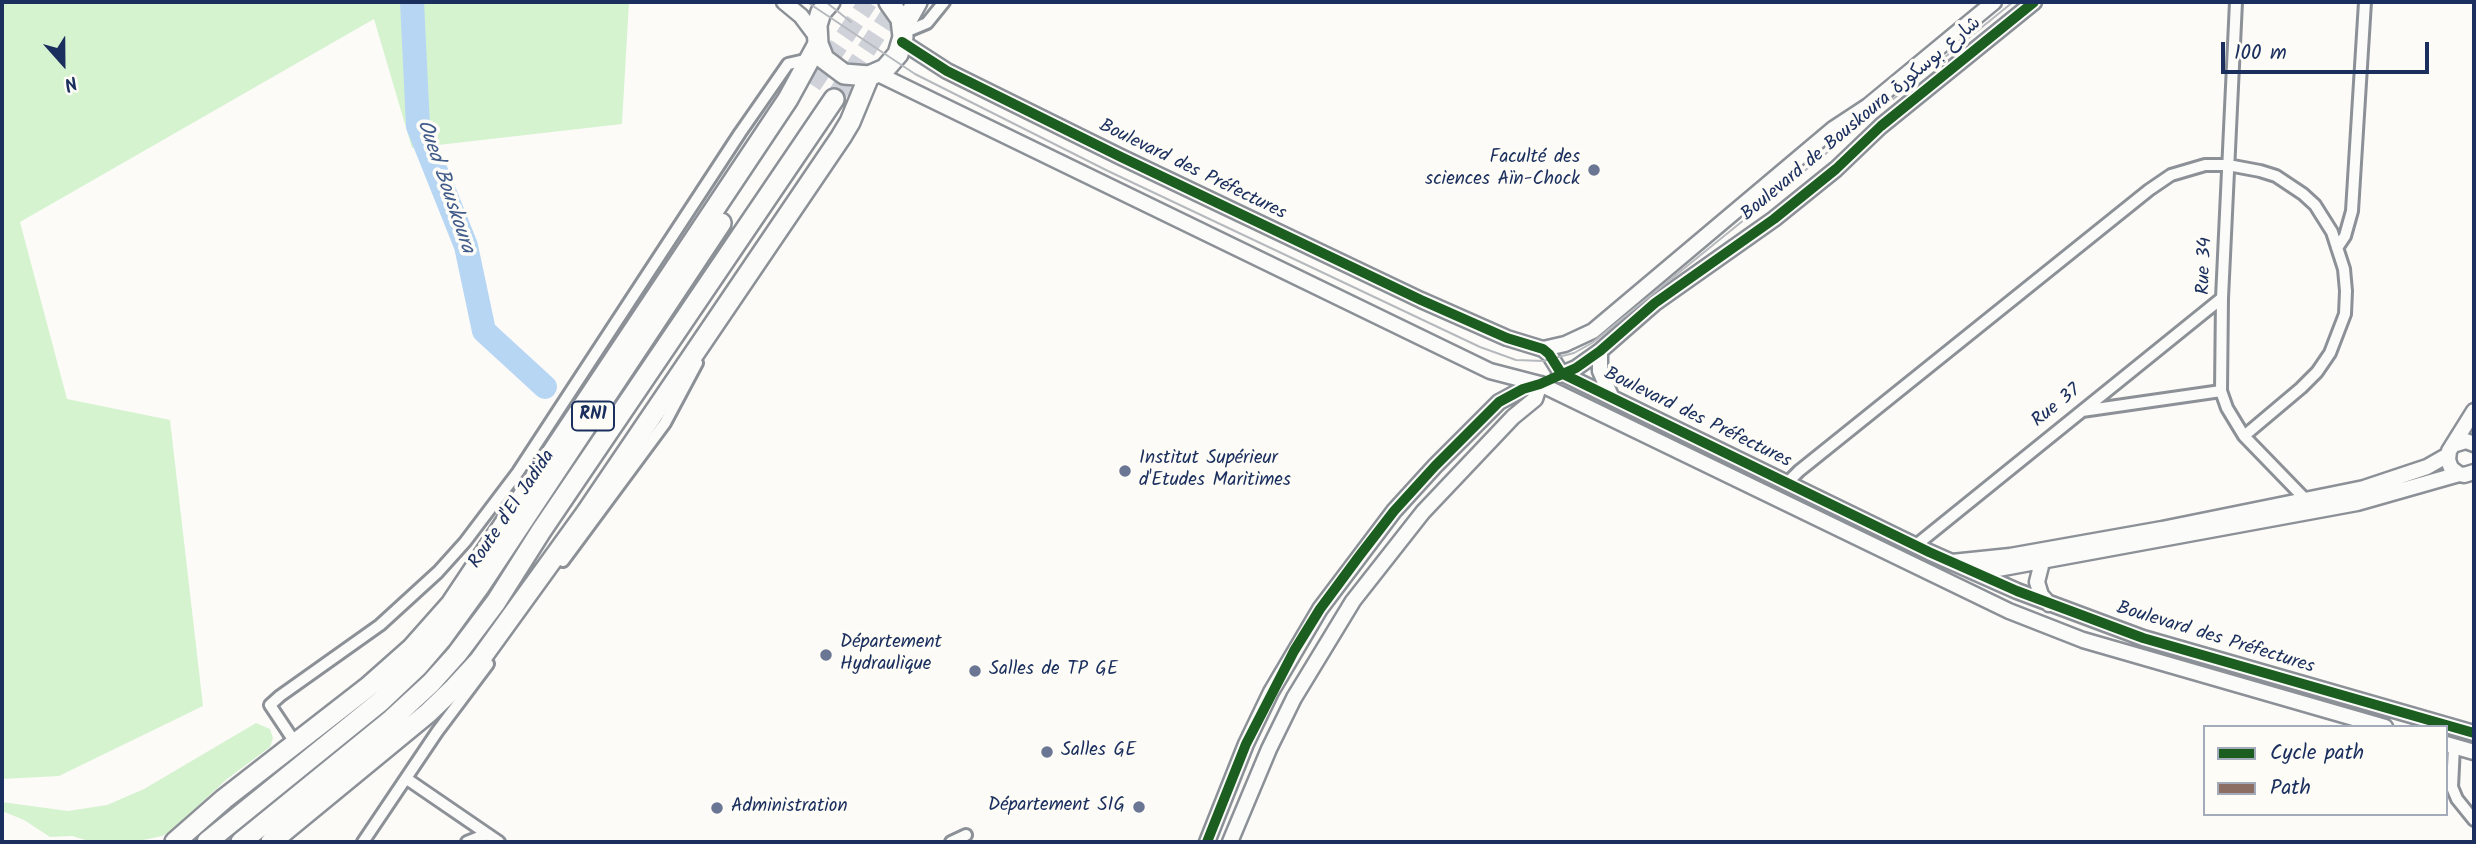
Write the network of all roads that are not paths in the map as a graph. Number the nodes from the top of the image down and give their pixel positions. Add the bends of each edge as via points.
1 (784, 2) edge
2 (830, 2) edge
3 (889, 2) edge
4 (917, 2) edge
5 (944, 2) edge
6 (1994, 2) edge
7 (2034, 2) edge
8 (2236, 2) edge
9 (2365, 2) edge
10 (903, 34) junction
11 (815, 46) junction
12 (872, 75) junction
13 (812, 85) tunnel mouth
14 (834, 100) tunnel mouth
15 (841, 136) junction
16 (2228, 165) junction
17 (2337, 248) junction
18 (2222, 298) junction
19 (718, 317) junction
20 (1543, 349) junction
21 (1600, 351) junction
22 (1490, 371) junction
23 (1562, 373) junction
24 (1540, 384) junction
25 (2221, 391) junction
26 (1612, 397) junction
27 (1499, 402) junction
28 (2080, 411) junction
29 (2474, 411) edge
30 (2244, 436) junction
31 (2474, 444) edge
32 (2452, 449) junction
33 (2474, 472) edge
34 (2459, 474) junction
35 (1787, 483) junction
36 (2306, 500) junction
37 (541, 531) junction
38 (1915, 546) junction
39 (1951, 562) junction
40 (2042, 562) junction
41 (1977, 573) junction
42 (1934, 576) junction
43 (1960, 588) junction
44 (2050, 605) junction
45 (2378, 725) edge
46 (2444, 725) edge
47 (2448, 726) edge
48 (2472, 733) edge
49 (296, 744) junction
50 (2460, 748) edge
51 (407, 779) junction
52 (2474, 820) edge
53 (487, 834) junction
54 (965, 835) dead end
55 (192, 841) edge
56 (241, 842) edge
57 (271, 842) edge
58 (363, 842) edge
59 (467, 842) edge
60 (499, 842) edge
61 (951, 842) edge
62 (1207, 842) edge
63 (1230, 842) edge

1 - 11 street via 801,16
2 - 11 highway, Route d'El Jadida via 821,12
3 - 10 highway
4 - 10 highway
5 - 10 street via 927,23
6 - 20 street, Boulevard de Bouskoura شارع بوسكورة via 1868,106 1824,136 1593,331
7 - 21 street, Boulevard de Bouskoura شارع بوسكورة via 1774,219 1655,303
8 - 16 street, Rue 34
9 - 17 street via 2353,211
10 - 12 highway via 894,60
10 - 20 street, Boulevard des Préfectures via 947,71 1121,157 1421,300
11 - 12 highway via 836,70 852,76
11 - 49 highway, Route d'El Jadida via 788,99 451,604 412,648
11 - 49 street via 788,64 518,472 465,542 380,625 270,705
12 - 15 highway
12 - 22 street, Boulevard des Préfectures
13 - 55 highway, Route d'El Jadida / RN1 via 479,587 418,666 349,727 261,781
14 - 37 highway, Route d'El Jadida / RN1
15 - 19 highway
15 - 37 highway via 821,148 788,184 629,428
16 - 17 street via 2276,176 2303,194 2324,218
16 - 18 street, Rue 34
16 - 35 street via 2190,168 2148,190
17 - 30 street via 2344,269 2345,314 2330,353 2301,388
18 - 25 street, Rue 34
18 - 28 street, Rue 37
19 - 51 street via 665,423
19 - 57 highway via 479,661 428,713
20 - 23 street, Boulevard des Préfectures
21 - 23 street, Boulevard de Bouskoura شارع بوسكورة
21 - 26 street via 1601,375
22 - 24 street, Boulevard des Préfectures
22 - 27 street via 1498,386
23 - 24 street, Boulevard de Bouskoura شارع بوسكورة
23 - 26 street, Boulevard des Préfectures
24 - 27 street
24 - 42 street, Boulevard des Préfectures
24 - 63 street, Boulevard de Bouskoura شارع بوسكورة via 1535,399 1423,512 1353,601 1294,698
25 - 28 street
25 - 30 street, Rue 34
26 - 35 street, Boulevard des Préfectures
27 - 62 street via 1394,511 1320,609 1246,744
28 - 38 street, Rue 37
29 - 32 street
30 - 36 street, Rue 34
31 - 32 street via 2466,441
32 - 34 street via 2449,464
32 - 36 street, Boulevard des Préfectures via 2427,467
33 - 34 street
34 - 40 street via 2357,503
35 - 38 street, Boulevard des Préfectures
36 - 39 street, Boulevard des Préfectures via 2010,556
37 - 56 highway, Route d'El Jadida / RN1 via 496,603 431,683
38 - 39 street, Boulevard des Préfectures
39 - 41 street, Boulevard des Préfectures
39 - 42 street
40 - 41 street
40 - 44 street via 2037,582
41 - 43 street
41 - 44 street, Boulevard des Préfectures
42 - 43 street, Boulevard des Préfectures
43 - 45 street, Boulevard des Préfectures via 2083,640
44 - 46 street, Boulevard des Préfectures via 2143,638
47 - 48 street, Boulevard des Préfectures
48 - 50 street
49 - 55 highway, Route d'El Jadida via 224,799
50 - 52 street via 2452,787
51 - 53 street
51 - 58 street
53 - 59 street
53 - 60 street
54 - 61 street

